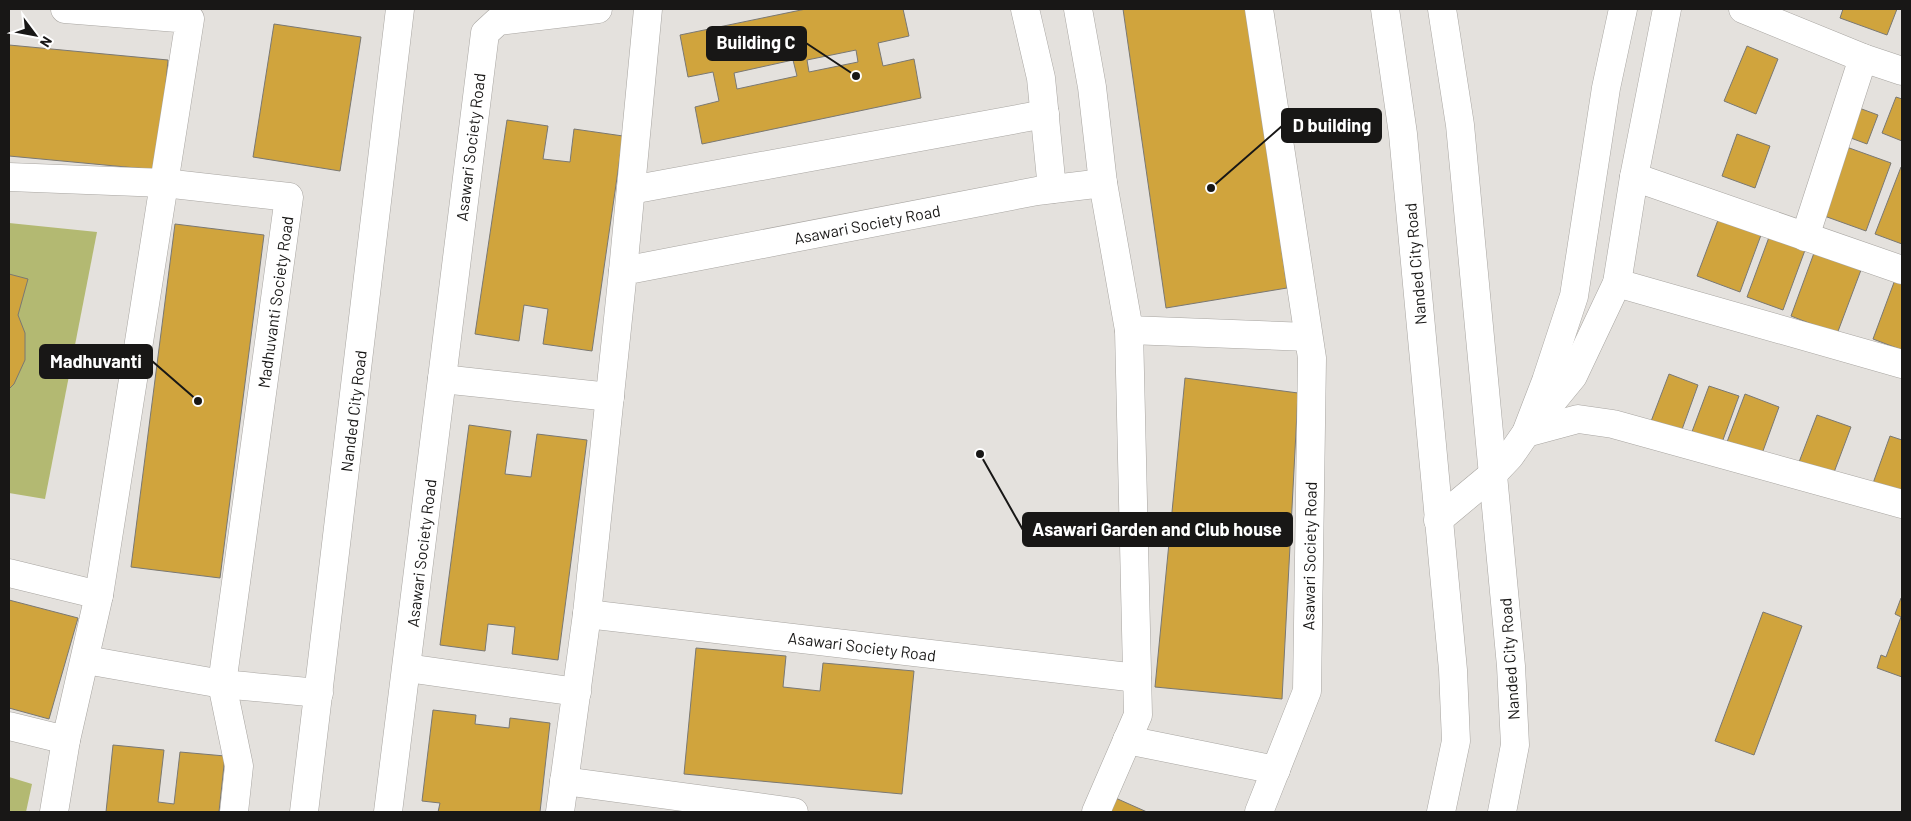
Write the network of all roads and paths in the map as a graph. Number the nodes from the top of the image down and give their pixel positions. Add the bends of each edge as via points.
1 (64, 9) edge
2 (400, 9) edge
3 (598, 9) edge
4 (648, 9) edge
5 (1024, 9) edge
6 (1078, 9) edge
7 (1259, 9) edge
8 (1386, 9) edge
9 (1442, 9) edge
10 (1624, 9) edge
11 (1668, 9) edge
12 (1743, 9) edge
13 (1863, 58) junction
14 (1902, 71) edge
15 (1045, 114) junction
16 (9, 177) edge
17 (1634, 177) junction
18 (164, 183) junction
19 (1103, 183) junction
20 (1052, 189) junction
21 (631, 190) junction
22 (1805, 237) junction
23 (1902, 270) edge
24 (623, 271) junction
25 (1617, 283) junction
26 (1129, 330) junction
27 (1308, 337) junction
28 (1902, 364) edge
29 (442, 379) junction
30 (610, 397) junction
31 (1526, 433) junction
32 (1492, 475) junction
33 (1902, 504) edge
34 (1438, 520) junction
35 (9, 574) edge
36 (99, 595) junction
37 (587, 614) junction
38 (86, 660) junction
39 (407, 668) junction
40 (1137, 678) junction
41 (222, 684) junction
42 (576, 692) junction
43 (319, 693) junction
44 (9, 726) edge
45 (66, 740) junction
46 (1127, 740) junction
47 (1276, 770) junction
48 (564, 781) junction
49 (54, 812) edge
50 (234, 812) edge
51 (304, 812) edge
52 (388, 812) edge
53 (560, 812) edge
54 (794, 812) edge
55 (1096, 812) edge
56 (1259, 812) edge
57 (1441, 812) edge
58 (1502, 812) edge

1 - 18 street via 190,19
2 - 43 street, Nanded City Road
3 - 29 street, Asawari Society Road via 498,21 484,33
4 - 21 street
5 - 15 street via 1041,78
6 - 19 street via 1092,87
7 - 27 street, Asawari Society Road
8 - 34 street, Nanded City Road via 1403,134
9 - 32 street, Nanded City Road via 1460,125
10 - 31 street via 1606,88 1574,296
11 - 17 street
12 - 13 street
13 - 14 street
13 - 22 street
15 - 20 street
15 - 21 street
16 - 18 street, Madhuvanti Society Road
17 - 22 street
17 - 25 street
18 - 36 street
18 - 41 street, Madhuvanti Society Road via 289,198
19 - 20 street, Asawari Society Road
19 - 26 street
20 - 24 street, Asawari Society Road
21 - 24 street
22 - 23 street
24 - 30 street
25 - 28 street
25 - 31 street via 1573,376
26 - 27 street
26 - 40 street
27 - 47 street, Asawari Society Road via 1312,358 1307,691
29 - 30 street
29 - 39 street, Asawari Society Road
30 - 37 street
31 - 32 street
31 - 33 street via 1578,418 1613,424
32 - 34 street
32 - 58 street, Nanded City Road via 1511,666 1515,744
34 - 57 street, Nanded City Road via 1453,670 1456,741
35 - 36 street
36 - 38 street
37 - 40 street, Asawari Society Road
37 - 42 street
38 - 41 street
38 - 45 street
39 - 42 street
39 - 52 street, Asawari Society Road
40 - 46 street via 1138,716
41 - 43 street
41 - 50 street via 240,766
42 - 48 street
43 - 51 street, Nanded City Road
44 - 45 street
45 - 49 street
46 - 47 street
46 - 55 street
47 - 56 street, Asawari Society Road
48 - 53 street
48 - 54 street

